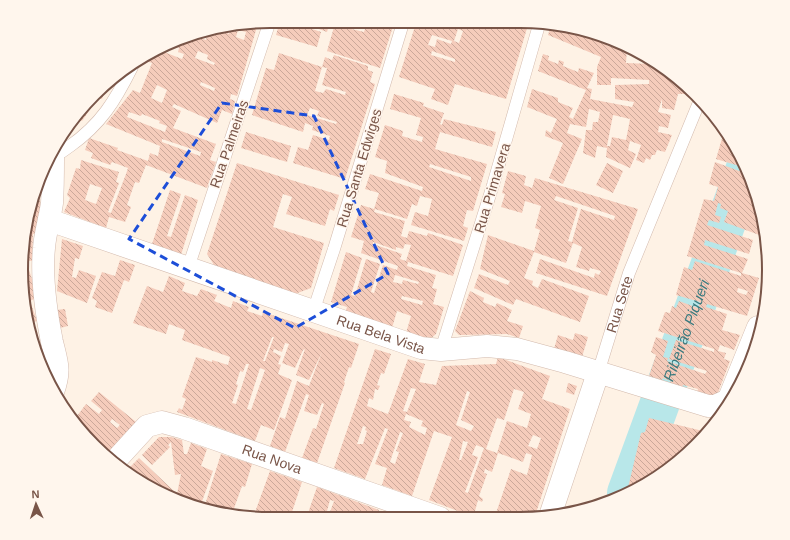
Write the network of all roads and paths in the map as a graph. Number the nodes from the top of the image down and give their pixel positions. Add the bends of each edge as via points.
1 (268, 28) edge
2 (401, 28) edge
3 (538, 29) edge
4 (128, 74) edge
5 (698, 106) edge
6 (58, 152) edge
7 (52, 165) edge
8 (49, 220) junction
9 (188, 268) junction
10 (313, 312) junction
11 (750, 346) edge
12 (441, 350) junction
13 (598, 373) junction
14 (56, 383) edge
15 (730, 391) edge
16 (723, 401) edge
17 (118, 458) edge
18 (552, 510) edge
19 (423, 512) edge

1 - 9 lane, Rua Palmeiras
2 - 10 lane, Rua Santa Edwiges
3 - 12 lane, Rua Primavera via 494,185
4 - 6 lane via 106,113 78,140
5 - 13 lane, Rua Sete via 630,273
7 - 8 street via 54,177
8 - 9 street, Rua Bela Vista
8 - 14 street via 43,273 52,342 58,363
9 - 10 street, Rua Bela Vista
10 - 12 street, Rua Bela Vista via 420,348
11 - 15 street
12 - 13 street, Rua Bela Vista via 487,346 517,349
13 - 16 street, Rua Bela Vista via 708,406
13 - 18 street, Rua Sete
17 - 19 street, Rua Nova via 147,426 162,422

